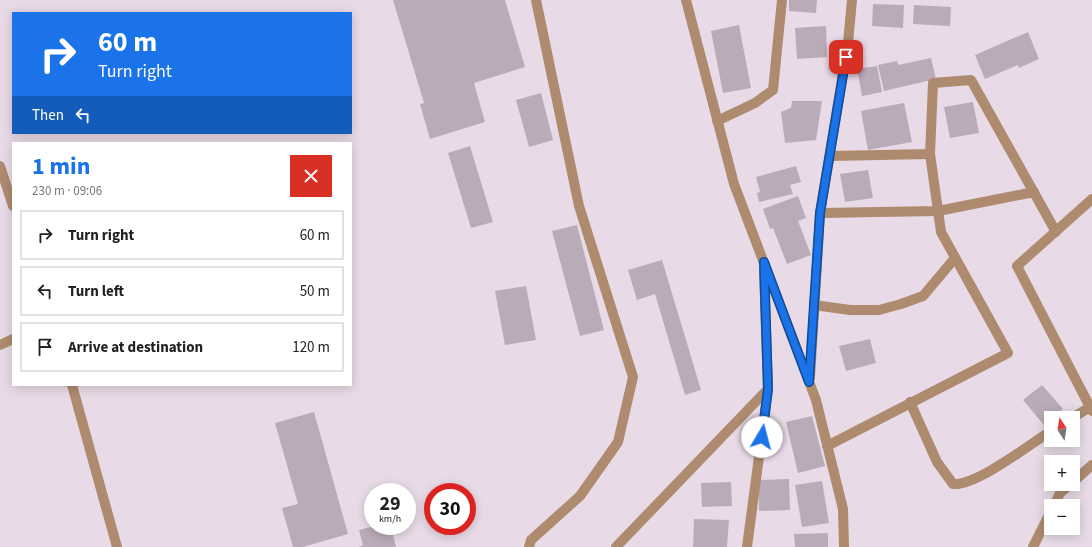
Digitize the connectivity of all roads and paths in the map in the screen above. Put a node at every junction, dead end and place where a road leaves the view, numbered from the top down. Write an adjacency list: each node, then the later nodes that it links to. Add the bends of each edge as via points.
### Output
1 (536, 0): 32 (street, via 579,206 633,377 618,442 580,496 531,540)
2 (686, 0): 5 (street)
3 (782, 0): 5 (street, via 773,90 755,103)
4 (852, 0): 7 (street, via 848,43)
5 (717, 121): 16 (street, via 734,184)
6 (930, 154): 7 (street); 9 (street, via 933,82 971,80); 12 (street)
7 (830, 156): 13 (street)
8 (0, 166): 11 (street)
9 (1034, 192): 12 (street); 14 (street)
10 (1092, 200): 14 (street)
11 (12, 203)
12 (938, 211): 13 (street); 15 (street, via 941,232)
13 (820, 213): 17 (street)
14 (1056, 232): 24 (street, via 1017,266)
15 (956, 258): 17 (street, via 923,296 901,304 879,310); 23 (street, via 1008,353)
16 (764, 262): 20 (street); 22 (street)
17 (814, 306): 20 (street)
18 (12, 339): 19 (street)
19 (0, 345)
20 (809, 382): 27 (street)
21 (72, 386): 31 (street)
22 (768, 389): 33 (street); 34 (street)
23 (910, 402): 26 (street, via 937,462 953,484 961,484 985,473); 27 (street)
24 (1091, 409): 25 (street)
25 (1080, 414)
26 (1044, 435)
27 (827, 446): 35 (street, via 843,509)
28 (1092, 465): 29 (street)
29 (1080, 476)
30 (1044, 526): 36 (street)
31 (118, 547)
32 (529, 547)
33 (616, 547)
34 (746, 547)
35 (844, 547)
36 (1033, 547)

